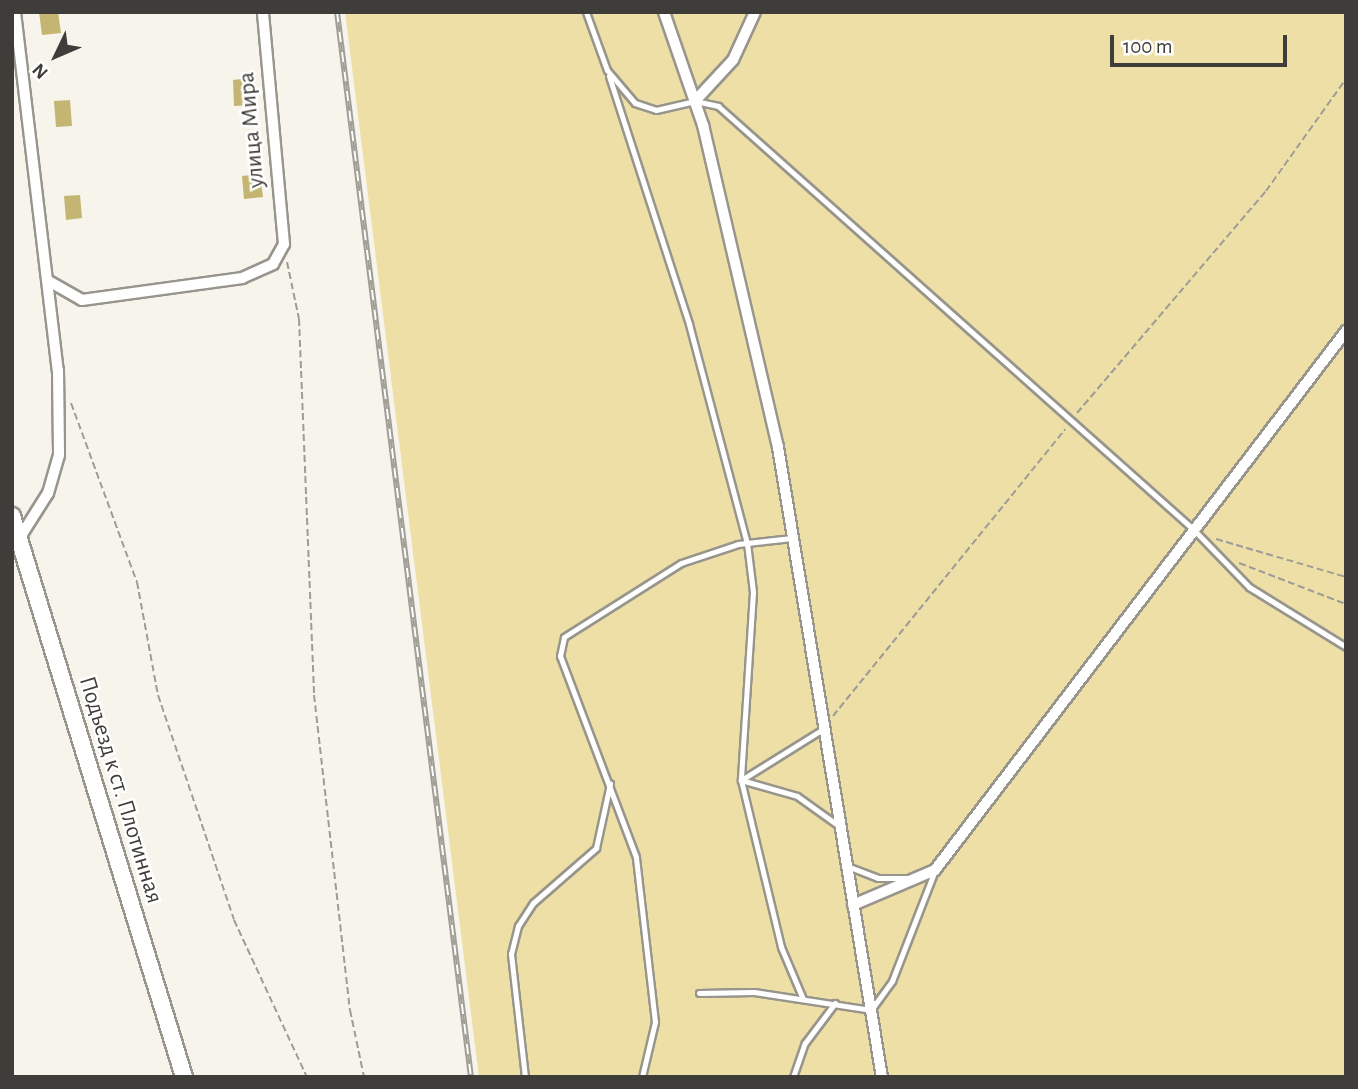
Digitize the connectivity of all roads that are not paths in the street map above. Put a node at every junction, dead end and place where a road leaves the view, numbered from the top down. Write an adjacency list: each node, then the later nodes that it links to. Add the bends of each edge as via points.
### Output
1 (15, 12): 8 (street)
2 (263, 12): 8 (street, улица Мира, via 284,244 273,264 242,278 159,293 82,300)
3 (586, 12): 6 (lane)
4 (664, 12): 7 (street)
5 (755, 12): 7 (street, via 733,60)
6 (607, 70): 7 (lane, via 635,103 656,110); 14 (lane, via 689,324)
7 (695, 101): 11 (lane, via 718,106); 12 (street, via 775,434)
8 (47, 280): 13 (street, via 58,370 58,455 48,493)
9 (1346, 331): 11 (street)
10 (12, 516): 13 (street, Подъезд к ст. Плотинная)
11 (1194, 530): 15 (lane, via 1250,587); 21 (street)
12 (792, 538): 14 (lane); 16 (street)
13 (19, 539): 28 (street, Подъезд к ст. Плотинная)
14 (747, 542): 17 (lane, via 753,592); 18 (lane, via 681,563 564,637 560,656)
15 (1346, 647)
16 (823, 729): 17 (lane); 19 (street)
17 (741, 780): 19 (lane, via 797,796); 25 (lane, via 781,947)
18 (610, 784): 29 (lane, via 596,848 533,904 518,926 511,954); 30 (lane, via 636,857 644,912 655,1022)
19 (839, 826): 20 (street)
20 (846, 865): 22 (lane, via 878,878); 23 (street)
21 (935, 870): 22 (street); 27 (lane, via 892,981)
22 (915, 878): 23 (street)
23 (853, 905): 27 (street)
24 (699, 993): 25 (lane)
25 (803, 999): 26 (lane)
26 (835, 1003): 27 (lane); 31 (lane, via 805,1043)
27 (871, 1010): 32 (street)
28 (184, 1077)
29 (525, 1077)
30 (642, 1077)
31 (793, 1077)
32 (881, 1077)

